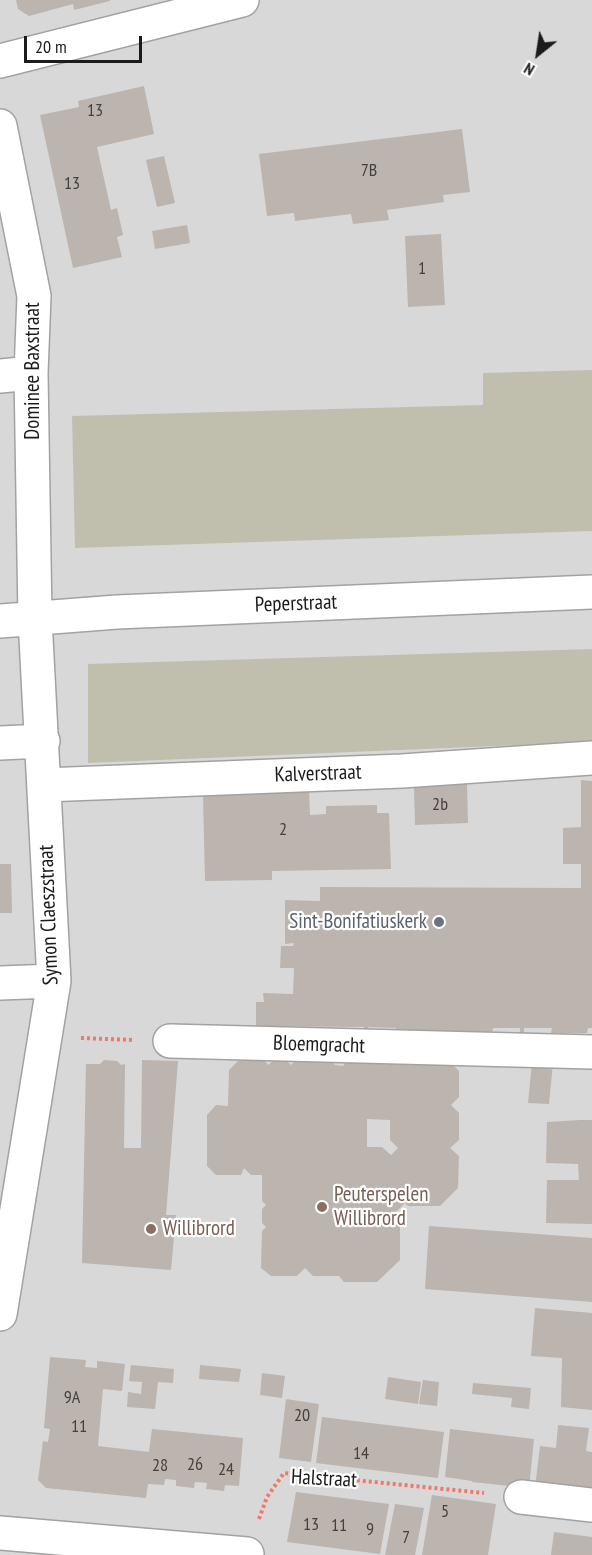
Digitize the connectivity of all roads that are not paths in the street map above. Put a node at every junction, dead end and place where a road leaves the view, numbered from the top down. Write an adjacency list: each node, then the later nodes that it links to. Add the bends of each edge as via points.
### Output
1 (242, 0): 2 (street)
2 (0, 61)
3 (0, 126): 4 (street, Dominee Baxstraat, via 34,296)
4 (15, 375): 6 (street, Dominee Baxstraat)
5 (592, 592): 6 (street, Peperstraat, via 117,612)
6 (35, 619): 7 (street, Peperstraat); 8 (street, Symon Claeszstraat)
7 (0, 621)
8 (43, 741): 9 (street); 11 (street, Symon Claeszstraat)
9 (0, 743)
10 (592, 758): 11 (street, Kalverstraat, via 402,771)
11 (45, 785): 12 (street, Symon Claeszstraat)
12 (54, 981): 13 (street); 16 (street, Symon Claeszstraat)
13 (0, 982)
14 (170, 1041): 15 (street, Bloemgracht)
15 (592, 1052)
16 (0, 1314)
17 (521, 1497): 18 (street)
18 (592, 1505)
19 (0, 1533): 20 (street)
20 (248, 1554)

